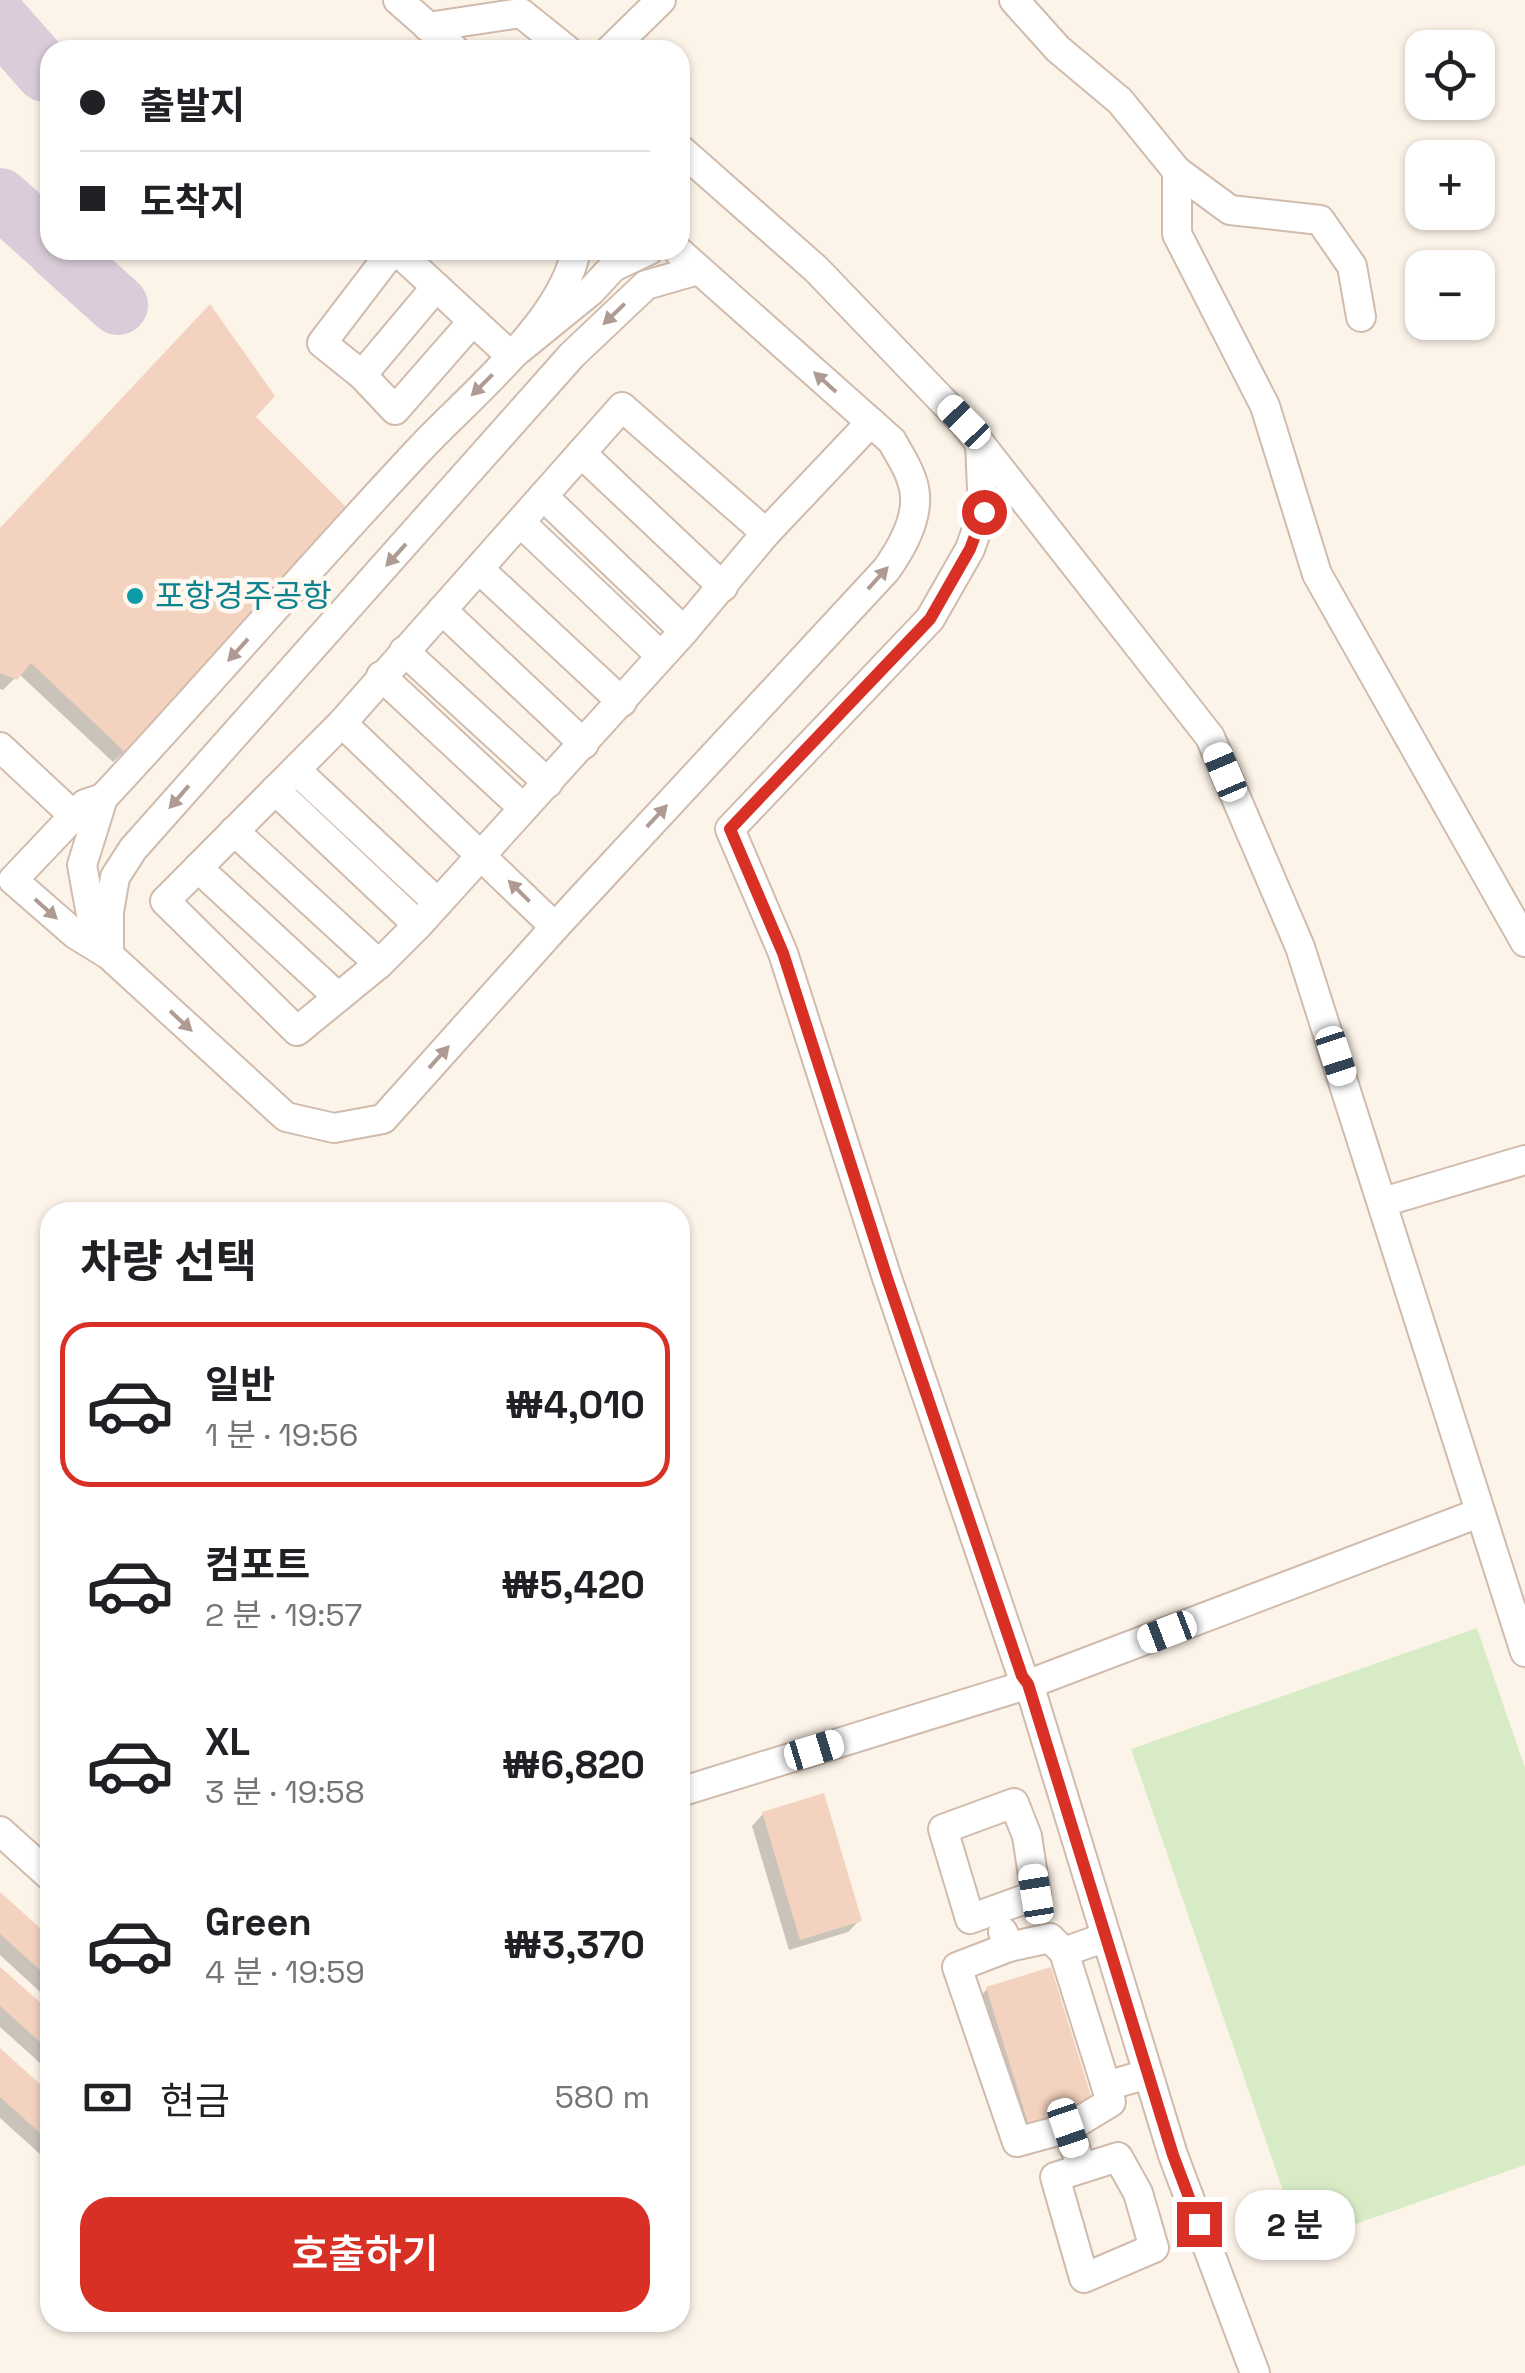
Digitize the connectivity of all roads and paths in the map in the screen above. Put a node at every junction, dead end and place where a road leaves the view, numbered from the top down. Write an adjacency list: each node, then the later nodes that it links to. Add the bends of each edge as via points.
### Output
1 (398, 0): 4 (street)
2 (661, 0): 7 (street)
3 (1014, 0): 9 (street, via 1058,49 1120,101)
4 (428, 27): 5 (street); 6 (street, via 520,14)
5 (443, 40)
6 (555, 40)
7 (620, 40)
8 (690, 158): 22 (street, via 816,268)
9 (1177, 171): 17 (street, via 1230,210 1320,220 1352,266); 51 (street, via 1177,234 1265,406 1317,574)
10 (386, 260): 20 (street, via 322,342)
11 (405, 260): 16 (street)
12 (572, 260): 19 (street, via 556,302)
13 (628, 260): 19 (street)
14 (687, 260): 15 (street)
15 (698, 270): 21 (street, one-way to 15); 52 (street, one-way to 52, via 646,285 572,356 133,849 115,878)
16 (436, 287): 18 (street); 20 (street)
17 (1361, 318)
18 (472, 322): 19 (street); 20 (street, via 395,410)
19 (511, 356): 41 (street, one-way to 41)
20 (362, 375)
21 (871, 422): 26 (street); 50 (street, one-way to 21, via 902,548 914,514 913,481 892,441)
22 (980, 442): 56 (street, via 1210,737 1300,947); 59 (street, via 984,512 930,619 730,829 783,953)
23 (582, 453): 24 (street); 26 (street, via 622,407); 28 (street)
24 (543, 496): 25 (street); 30 (street)
25 (521, 523): 27 (street); 32 (street)
26 (766, 533): 28 (street)
27 (479, 569): 29 (street); 34 (street)
28 (723, 587): 30 (street)
29 (442, 610): 31 (street); 36 (street)
30 (684, 631): 32 (street)
31 (404, 651): 33 (street); 39 (street)
32 (660, 656): 34 (street)
33 (380, 676): 35 (street); 42 (street)
34 (622, 702): 36 (street)
35 (342, 722): 38 (street); 45 (street)
36 (584, 744): 39 (street)
37 (0, 747): 43 (street)
38 (296, 770): 40 (street); 48 (street)
39 (548, 783): 42 (street)
40 (276, 790): 44 (street); 49 (street)
41 (103, 798): 43 (street); 52 (street, via 82,865 94,932)
42 (523, 808): 45 (street)
43 (73, 815): 47 (street)
44 (234, 831): 46 (street); 53 (street)
45 (482, 855): 48 (street); 50 (street, one-way to 45)
46 (198, 868): 54 (street); 54 (street, via 165,901 297,1030)
47 (6, 874): 52 (street, one-way to 52, via 74,934)
48 (438, 903): 49 (street)
49 (418, 925): 53 (street)
50 (555, 926): 52 (street, one-way to 50, via 286,1118 334,1128 383,1119)
51 (1525, 942)
52 (110, 954)
53 (379, 964): 54 (street)
54 (338, 998)
55 (1525, 1160): 56 (street)
56 (1383, 1202): 57 (street)
57 (1479, 1514): 58 (street); 59 (street)
58 (1525, 1652)
59 (1028, 1684): 60 (street); 61 (street)
60 (690, 1789)
61 (1072, 1824): 63 (street); 66 (street)
62 (0, 1830): 64 (street)
63 (1028, 1836): 65 (street, via 1036,1894); 65 (street, via 1014,1803 943,1829 970,1919)
64 (40, 1867)
65 (993, 1910): 67 (street)
66 (1106, 1936): 68 (street); 69 (street)
67 (1010, 1948): 68 (street, via 1050,1938); 73 (street, via 957,1967 1017,2142)
68 (1064, 1952): 70 (street)
69 (1126, 2003): 70 (street); 71 (street)
70 (1083, 2013): 72 (street)
71 (1148, 2074): 72 (street); 75 (street)
72 (1106, 2086): 73 (street, via 1111,2102)
73 (1068, 2128): 74 (street)
74 (1082, 2168): 76 (street, via 1118,2157); 76 (street, via 1055,2177 1084,2278 1154,2248)
75 (1185, 2186): 76 (street); 77 (street)
76 (1138, 2192)
77 (1255, 2373)

